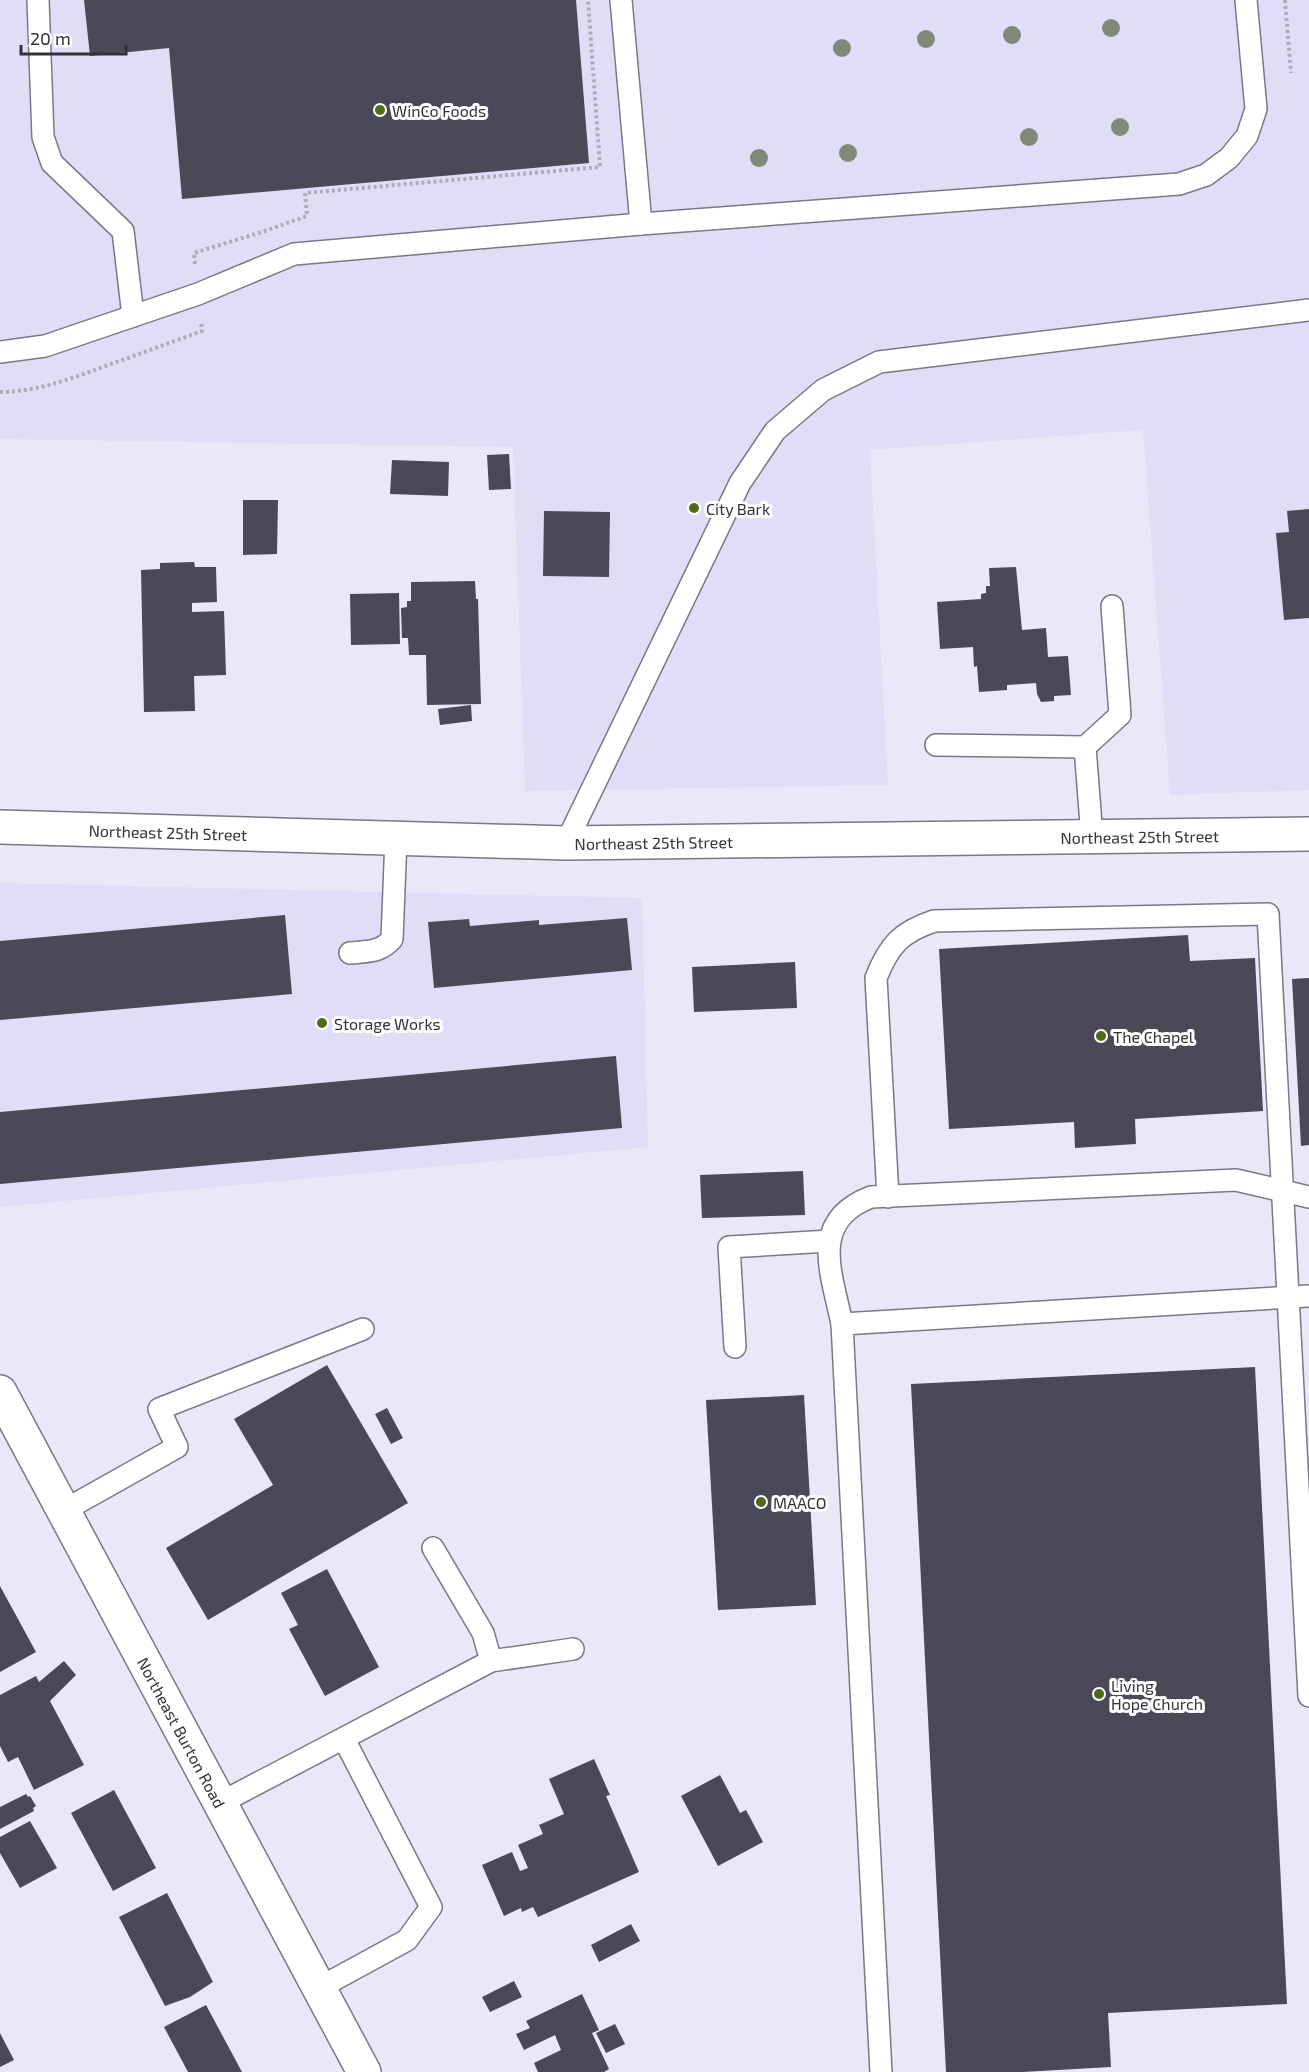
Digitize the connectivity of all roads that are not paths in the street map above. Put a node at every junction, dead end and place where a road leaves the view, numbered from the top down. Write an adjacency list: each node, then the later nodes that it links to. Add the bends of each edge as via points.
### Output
1 (38, 0): 6 (lane, via 43,137 52,163 123,231)
2 (621, 0): 4 (lane)
3 (1246, 0): 4 (lane, via 1256,109 1247,136 1229,158 1206,175 1179,184)
4 (641, 224): 6 (lane, via 294,254)
5 (1309, 310): 15 (lane, via 879,362 822,390 775,431 740,483)
6 (133, 316): 7 (lane, via 45,346)
7 (0, 352)
8 (1112, 606): 10 (lane, via 1120,715)
9 (936, 745): 10 (lane)
10 (1085, 747): 13 (lane)
11 (0, 827): 14 (main road, Northeast 25th Street)
12 (1309, 834): 13 (main road, Northeast 25th Street)
13 (1092, 837): 15 (main road, Northeast 25th Street)
14 (396, 838): 15 (main road, Northeast 25th Street); 16 (lane, via 392,939 385,947)
15 (566, 843)
16 (350, 953)
17 (1282, 1191): 18 (lane, via 1236,1180); 18 (lane, via 1268,914 1256,914 934,921 897,940 884,957 876,978); 19 (lane); 22 (lane)
18 (888, 1197): 20 (lane, via 871,1197 856,1203 843,1213)
19 (1309, 1197)
20 (829, 1241): 23 (lane, via 828,1257); 25 (lane, via 729,1247)
21 (1309, 1296): 22 (lane)
22 (1287, 1298): 23 (lane); 31 (lane)
23 (843, 1324): 36 (lane)
24 (363, 1329): 27 (lane, via 159,1409 177,1447)
25 (735, 1347)
26 (0, 1392): 27 (main road, Northeast Burton Road)
27 (63, 1511): 33 (main road, Northeast Burton Road)
28 (433, 1548): 30 (lane, via 483,1633)
29 (573, 1649): 30 (lane)
30 (491, 1661): 32 (lane)
31 (1309, 1683)
32 (344, 1739): 33 (lane); 34 (lane, via 431,1907 407,1940)
33 (220, 1803): 34 (main road, Northeast Burton Road)
34 (320, 1988): 35 (main road, Northeast Burton Road)
35 (364, 2072)
36 (881, 2072)

